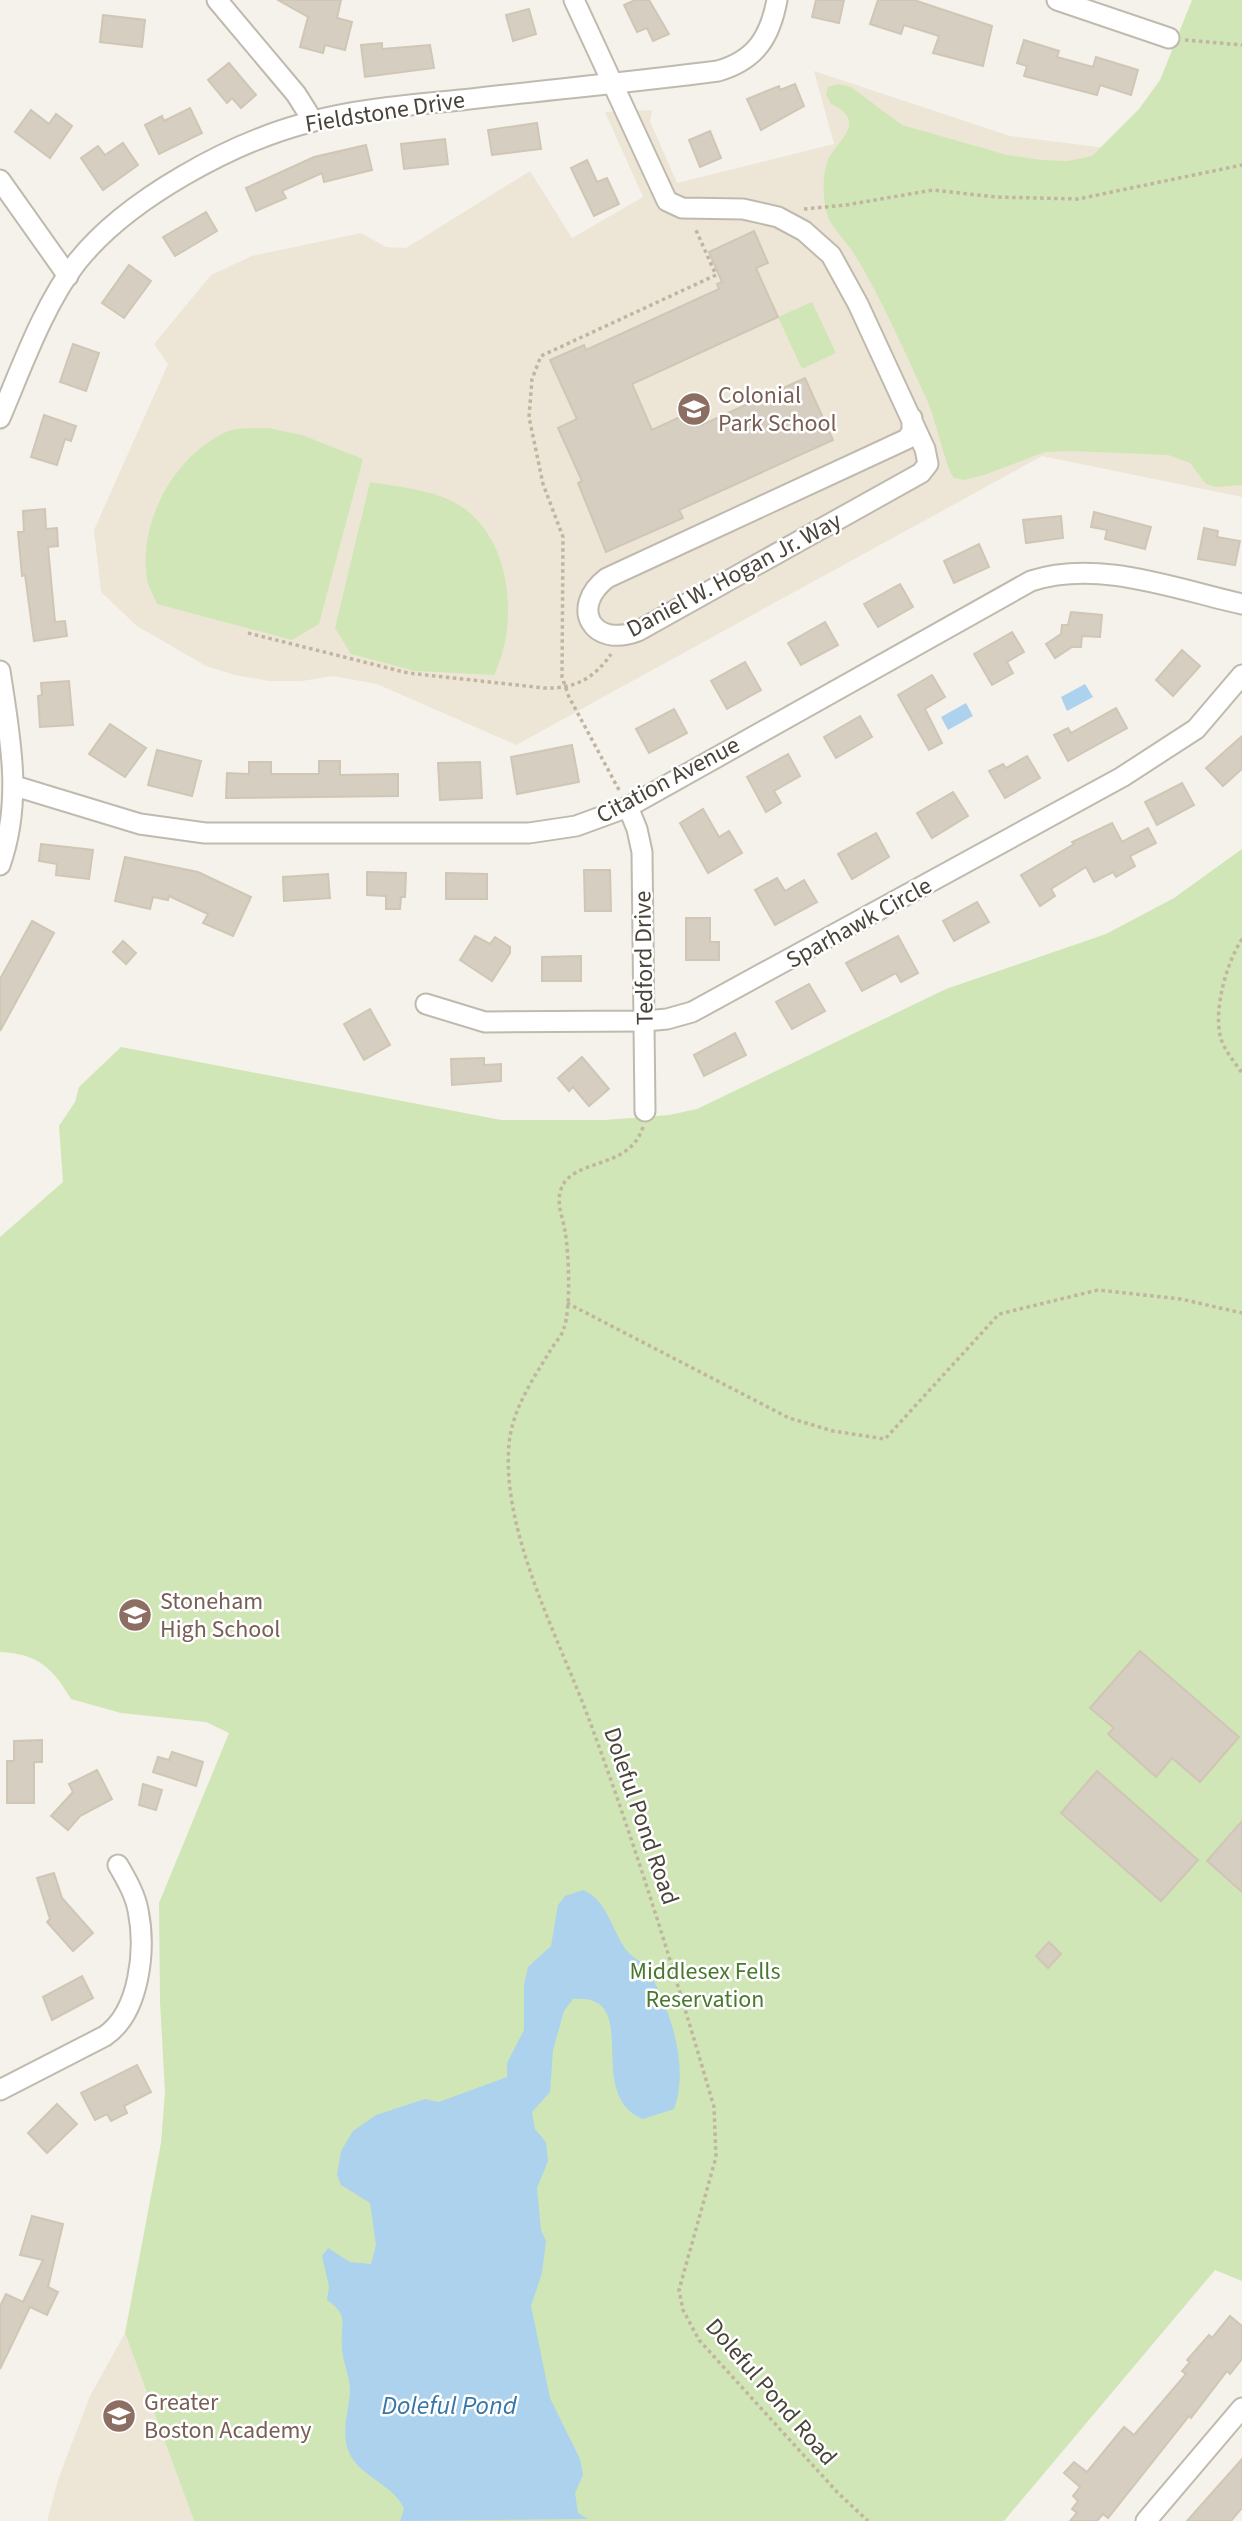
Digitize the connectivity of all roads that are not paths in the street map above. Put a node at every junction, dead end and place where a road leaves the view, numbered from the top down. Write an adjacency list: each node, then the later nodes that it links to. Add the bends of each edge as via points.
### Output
1 (217, 0): 7 (street)
2 (573, 0): 6 (street)
3 (777, 0): 6 (street, Fieldstone Drive, via 765,40 741,62 718,71)
4 (1057, 0): 5 (street)
5 (1169, 38)
6 (614, 85): 7 (street, Fieldstone Drive); 11 (street, Daniel W. Hogan Jr. Way, via 671,204 768,214 804,231 837,264)
7 (313, 121): 9 (street, Fieldstone Drive, via 238,149 150,198 94,244)
8 (0, 180): 9 (street)
9 (68, 276): 10 (street, Fieldstone Drive)
10 (0, 418)
11 (912, 418): 11 (street, Daniel W. Hogan Jr. Way, via 907,439 607,578 595,590 588,613 593,625 601,634 619,637 683,607 924,471 929,458)
12 (1242, 604): 16 (street, Citation Avenue, via 1097,573 1040,579)
13 (0, 671): 15 (street)
14 (1242, 675): 19 (street, Sparhawk Circle, via 1196,729 1122,777 724,996 681,1016)
15 (15, 786): 16 (street, Citation Avenue, via 140,824 205,833 529,833 576,826); 17 (street, via 12,823)
16 (628, 807): 19 (street, Tedford Drive, via 642,852)
17 (0, 865)
18 (426, 1004): 19 (street, Sparhawk Circle, via 485,1022)
19 (645, 1021): 20 (street, Tedford Drive)
20 (645, 1111)
21 (118, 1865): 22 (street, via 139,1917 138,1970 129,2009 106,2036)
22 (0, 2091)
23 (1242, 2408): 24 (street)
24 (1146, 2521)

